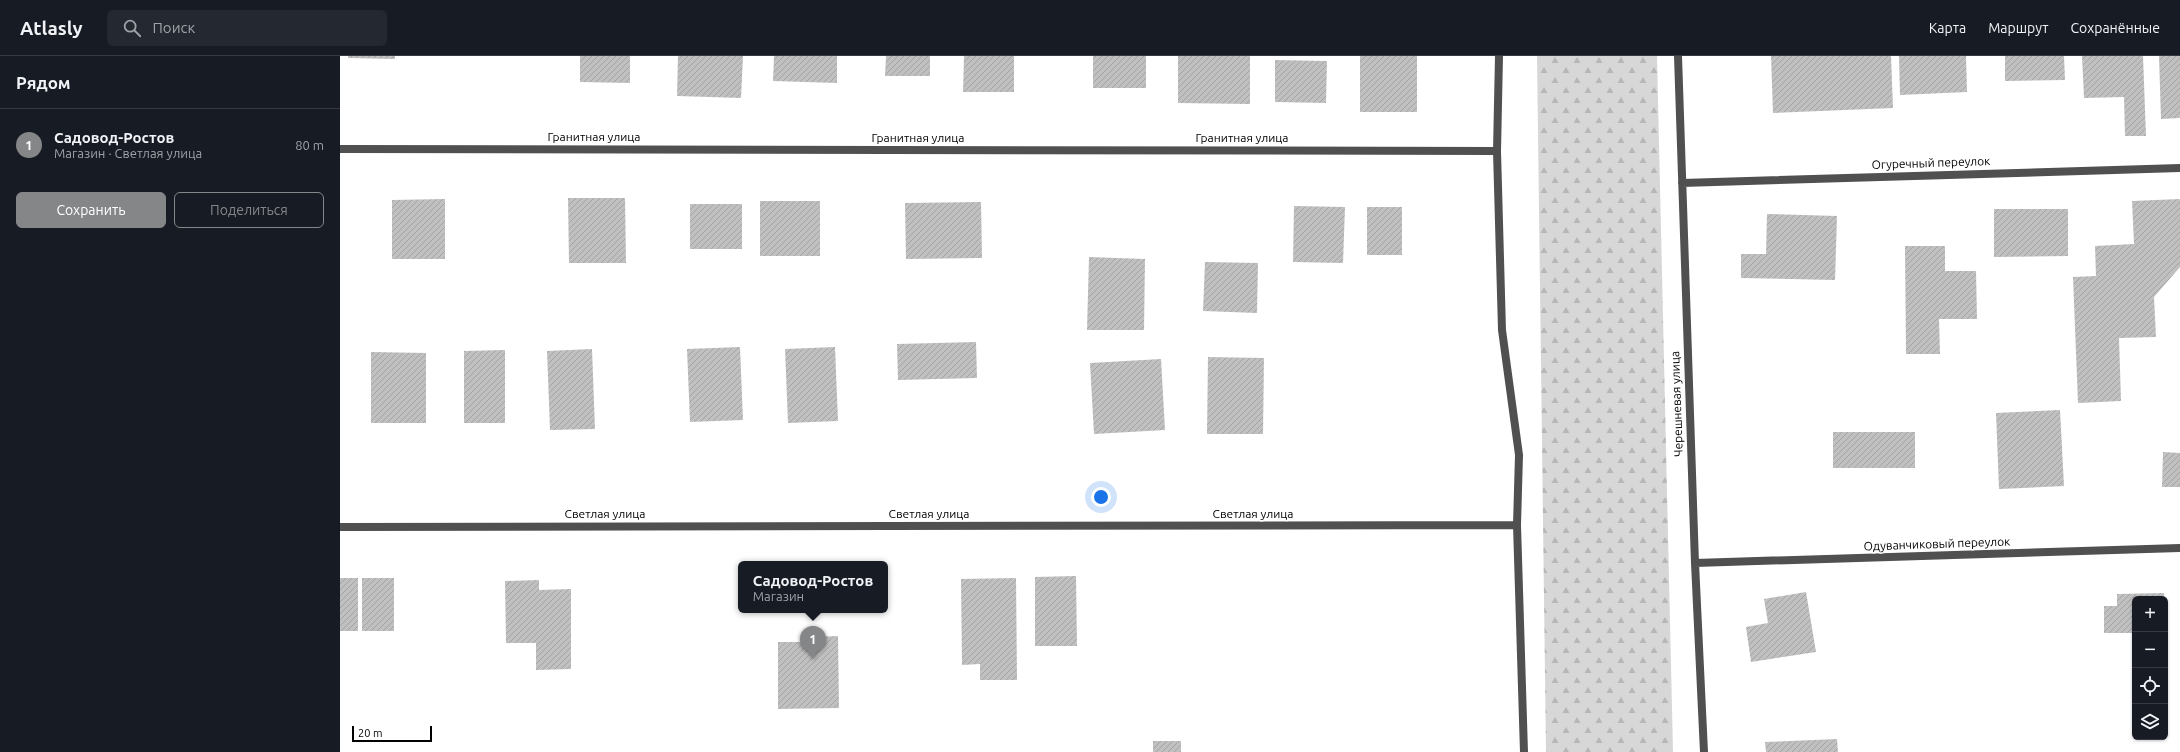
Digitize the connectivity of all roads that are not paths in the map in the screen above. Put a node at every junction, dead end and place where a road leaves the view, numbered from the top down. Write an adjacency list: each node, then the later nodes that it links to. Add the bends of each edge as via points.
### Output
1 (1499, 56): 4 (street)
2 (1678, 56): 6 (street, Черешневая улица)
3 (340, 149): 4 (street, Гранитная улица)
4 (1497, 150): 8 (street, via 1502,330 1519,454)
5 (2180, 168): 6 (street, Огуречный переулок)
6 (1682, 183): 10 (street, Черешневая улица)
7 (340, 526): 8 (street, Светлая улица)
8 (1517, 526): 11 (street)
9 (2180, 548): 10 (street, Одуванчиковый переулок)
10 (1695, 563): 12 (street, Черешневая улица)
11 (1524, 752)
12 (1704, 752)

